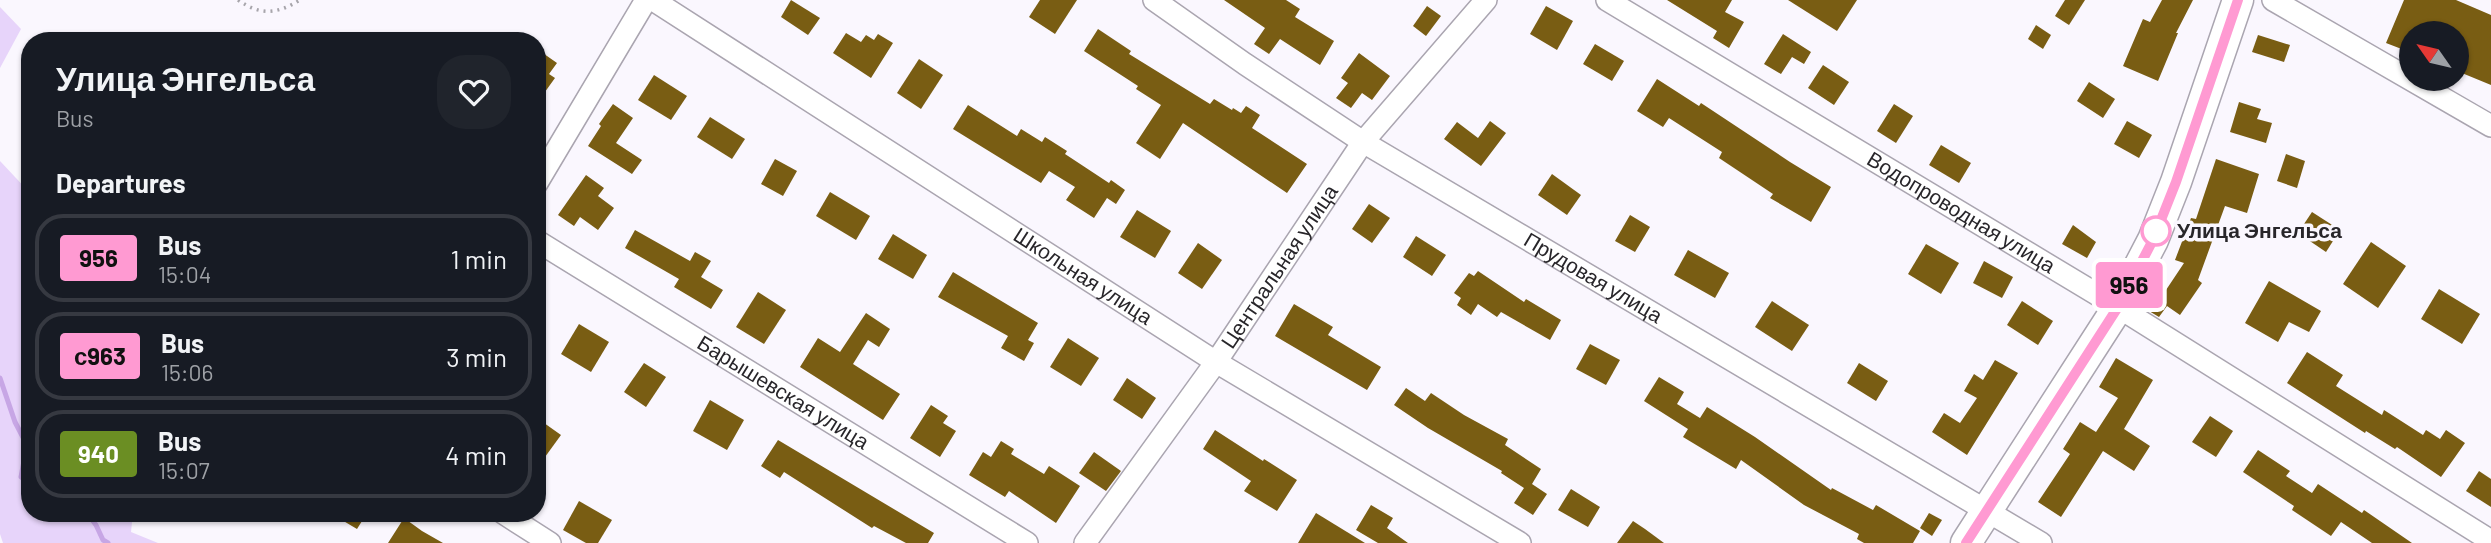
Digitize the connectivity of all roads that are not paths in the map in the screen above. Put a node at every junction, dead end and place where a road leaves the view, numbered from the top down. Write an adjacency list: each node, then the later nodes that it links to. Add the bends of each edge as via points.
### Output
1 (646, 0): 10 (street)
2 (653, 0): 13 (street, Школьная улица)
3 (1154, 0): 9 (street, Прудовая улица)
4 (1486, 0): 9 (street, Центральная улица)
5 (1607, 0): 12 (street, Водопроводная улица)
6 (2238, 0): 12 (street, via 2176,182 2153,240)
7 (2273, 0): 8 (street)
8 (2491, 126)
9 (1363, 142): 13 (street, Центральная улица); 14 (street, Прудовая улица)
10 (546, 168)
11 (546, 247): 18 (street, Барышевская улица)
12 (2118, 307): 14 (street); 16 (street, Водопроводная улица)
13 (1216, 362): 19 (street, Центральная улица); 20 (street, Школьная улица)
14 (1986, 510): 21 (street); 22 (street, Прудовая улица)
15 (517, 522): 17 (street)
16 (2491, 541)
17 (550, 543)
18 (1027, 543)
19 (1085, 543)
20 (1520, 543)
21 (1966, 543)
22 (2041, 543)

